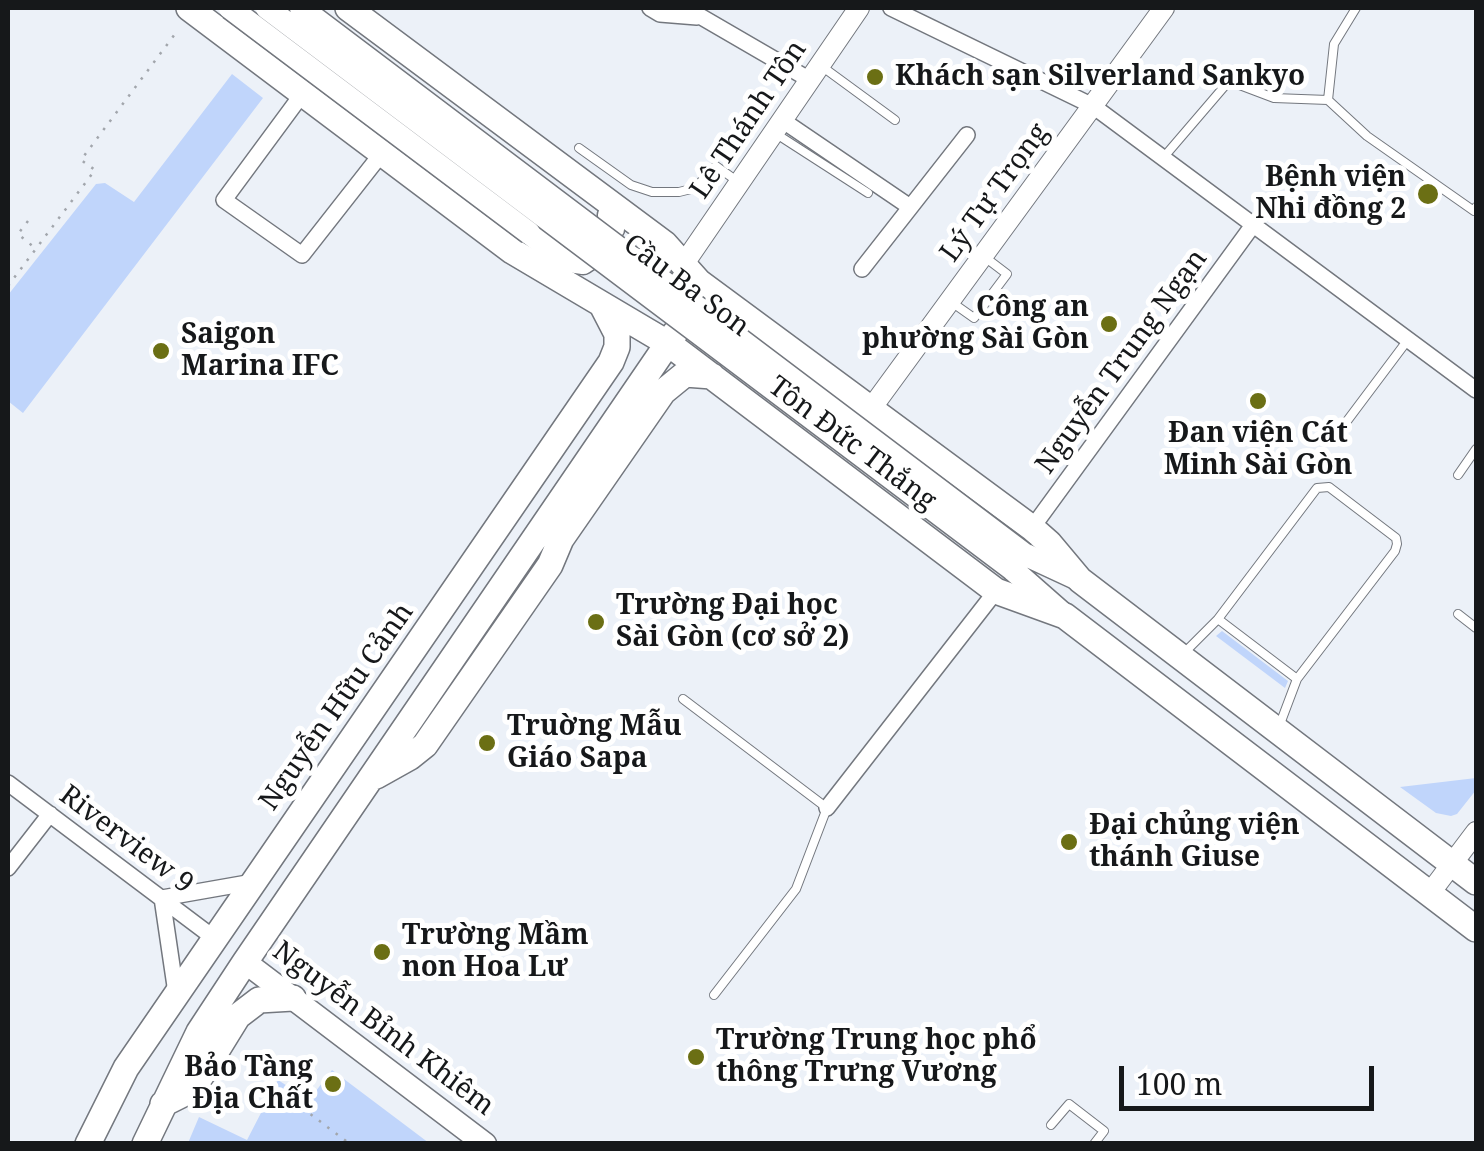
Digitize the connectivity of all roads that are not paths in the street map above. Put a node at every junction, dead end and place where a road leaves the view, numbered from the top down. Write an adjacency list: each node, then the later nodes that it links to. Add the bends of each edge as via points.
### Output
1 (230, 8): 29 (main road, bridge, via 563,260 578,264 592,258 614,224)
2 (267, 8): 46 (main road, Cầu Ba Son, bridge)
3 (301, 8): 46 (main road, Cầu Ba Son, bridge)
4 (348, 8): 23 (main road, Tôn Đức Thắng)
5 (650, 8): 12 (street)
6 (686, 8): 12 (street)
7 (859, 8): 13 (street, Lê Thánh Tôn)
8 (890, 8): 16 (street)
9 (1164, 8): 16 (street, Lý Tự Trọng)
10 (1356, 8): 15 (lane, via 1334,44)
11 (192, 16): 14 (main road, Tôn Đức Thắng)
12 (701, 17): 13 (street)
13 (815, 72): 17 (lane); 18 (street, Lê Thánh Tôn)
14 (302, 93): 21 (main road, Tôn Đức Thắng); 21 (street, via 224,200 302,255)
15 (1328, 100): 22 (lane, via 1274,98 1229,81); 28 (lane, via 1367,136)
16 (1093, 106): 22 (street); 31 (street, Lý Tự Trọng)
17 (895, 120)
18 (778, 126): 25 (street, Lê Thánh Tôn); 26 (lane); 27 (street)
19 (967, 136): 27 (street)
20 (579, 148): 24 (lane)
21 (382, 153): 35 (main road, Tôn Đức Thắng, via 512,251)
22 (1163, 158): 30 (street)
23 (548, 159): 24 (main road, Tôn Đức Thắng); 29 (main road)
24 (598, 178): 25 (lane, via 679,192 695,188 716,166); 32 (main road, Tôn Đức Thắng)
25 (740, 182): 32 (street, Lê Thánh Tôn)
26 (868, 193)
27 (910, 207): 33 (street)
28 (1476, 210)
29 (609, 215): 37 (main road, via 653,250 673,276 681,303)
30 (1253, 225): 36 (street); 44 (street, Nguyễn Trung Ngạn)
31 (983, 256): 34 (street, Lý Tự Trọng); 34 (lane, via 1007,274 974,318)
32 (684, 264): 40 (main road, Tôn Đức Thắng)
33 (862, 269)
34 (950, 301): 40 (street, Lý Tự Trọng)
35 (602, 305): 37 (main road, Tôn Đức Thắng); 67 (main road, Nguyễn Hữu Cảnh, via 617,334 611,362)
36 (1408, 340): 39 (street); 41 (lane)
37 (669, 344): 38 (main road, Tôn Đức Thắng); 47 (main road)
38 (712, 376): 45 (main road, via 686,374 663,392); 49 (main road, Tôn Đức Thắng)
39 (1476, 390)
40 (870, 410): 44 (main road, Tôn Đức Thắng)
41 (1344, 425)
42 (1476, 449): 43 (lane)
43 (1458, 475)
44 (1032, 528): 48 (main road, Tôn Đức Thắng)
45 (561, 539): 47 (main road); 58 (main road, via 425,745)
46 (1018, 562): 48 (main road, Cầu Ba Son); 51 (main road, Cầu Ba Son)
47 (511, 575): 58 (main road)
48 (1080, 580): 54 (main road, Tôn Đức Thắng)
49 (996, 590): 51 (main road, Tôn Đức Thắng); 60 (street)
50 (1458, 614): 53 (lane)
51 (1065, 616): 64 (main road, Tôn Đức Thắng)
52 (1218, 618): 54 (lane); 55 (lane); 55 (lane, via 1317,488 1329,487 1397,544)
53 (1476, 628)
54 (1179, 658): 57 (main road, Tôn Đức Thắng)
55 (1297, 678): 57 (lane)
56 (683, 700): 60 (lane)
57 (1277, 733): 61 (main road, Tôn Đức Thắng)
58 (372, 778): 73 (main road)
59 (8, 782): 62 (street, Riverview 9)
60 (828, 808): 75 (lane, via 796,889)
61 (1376, 808): 64 (main road); 65 (main road, Tôn Đức Thắng)
62 (50, 814): 66 (street); 70 (street, Riverview 9)
63 (1476, 832): 65 (street)
64 (1356, 836): 69 (main road, Tôn Đức Thắng)
65 (1452, 864): 68 (main road, Tôn Đức Thắng); 69 (street)
66 (8, 868)
67 (252, 882): 70 (street); 72 (main road, Nguyễn Hữu Cảnh)
68 (1476, 882)
69 (1430, 893): 71 (main road, Tôn Đức Thắng)
70 (162, 898): 72 (street, Riverview 9); 74 (street)
71 (1476, 929)
72 (214, 938): 73 (main road); 74 (main road, Nguyễn Hữu Cảnh)
73 (245, 962): 76 (main road, Nguyễn Bỉnh Khiêm); 77 (main road)
74 (176, 992): 79 (main road, Nguyễn Hữu Cảnh, via 126,1068)
75 (714, 995)
76 (293, 998): 77 (main road, via 259,1000); 81 (main road, Nguyễn Bỉnh Khiêm)
77 (209, 1038): 80 (main road, via 202,1076 164,1104)
78 (1050, 1125): 82 (lane, via 1070,1104 1104,1131)
79 (88, 1144)
80 (145, 1144)
81 (485, 1144)
82 (1094, 1144)

